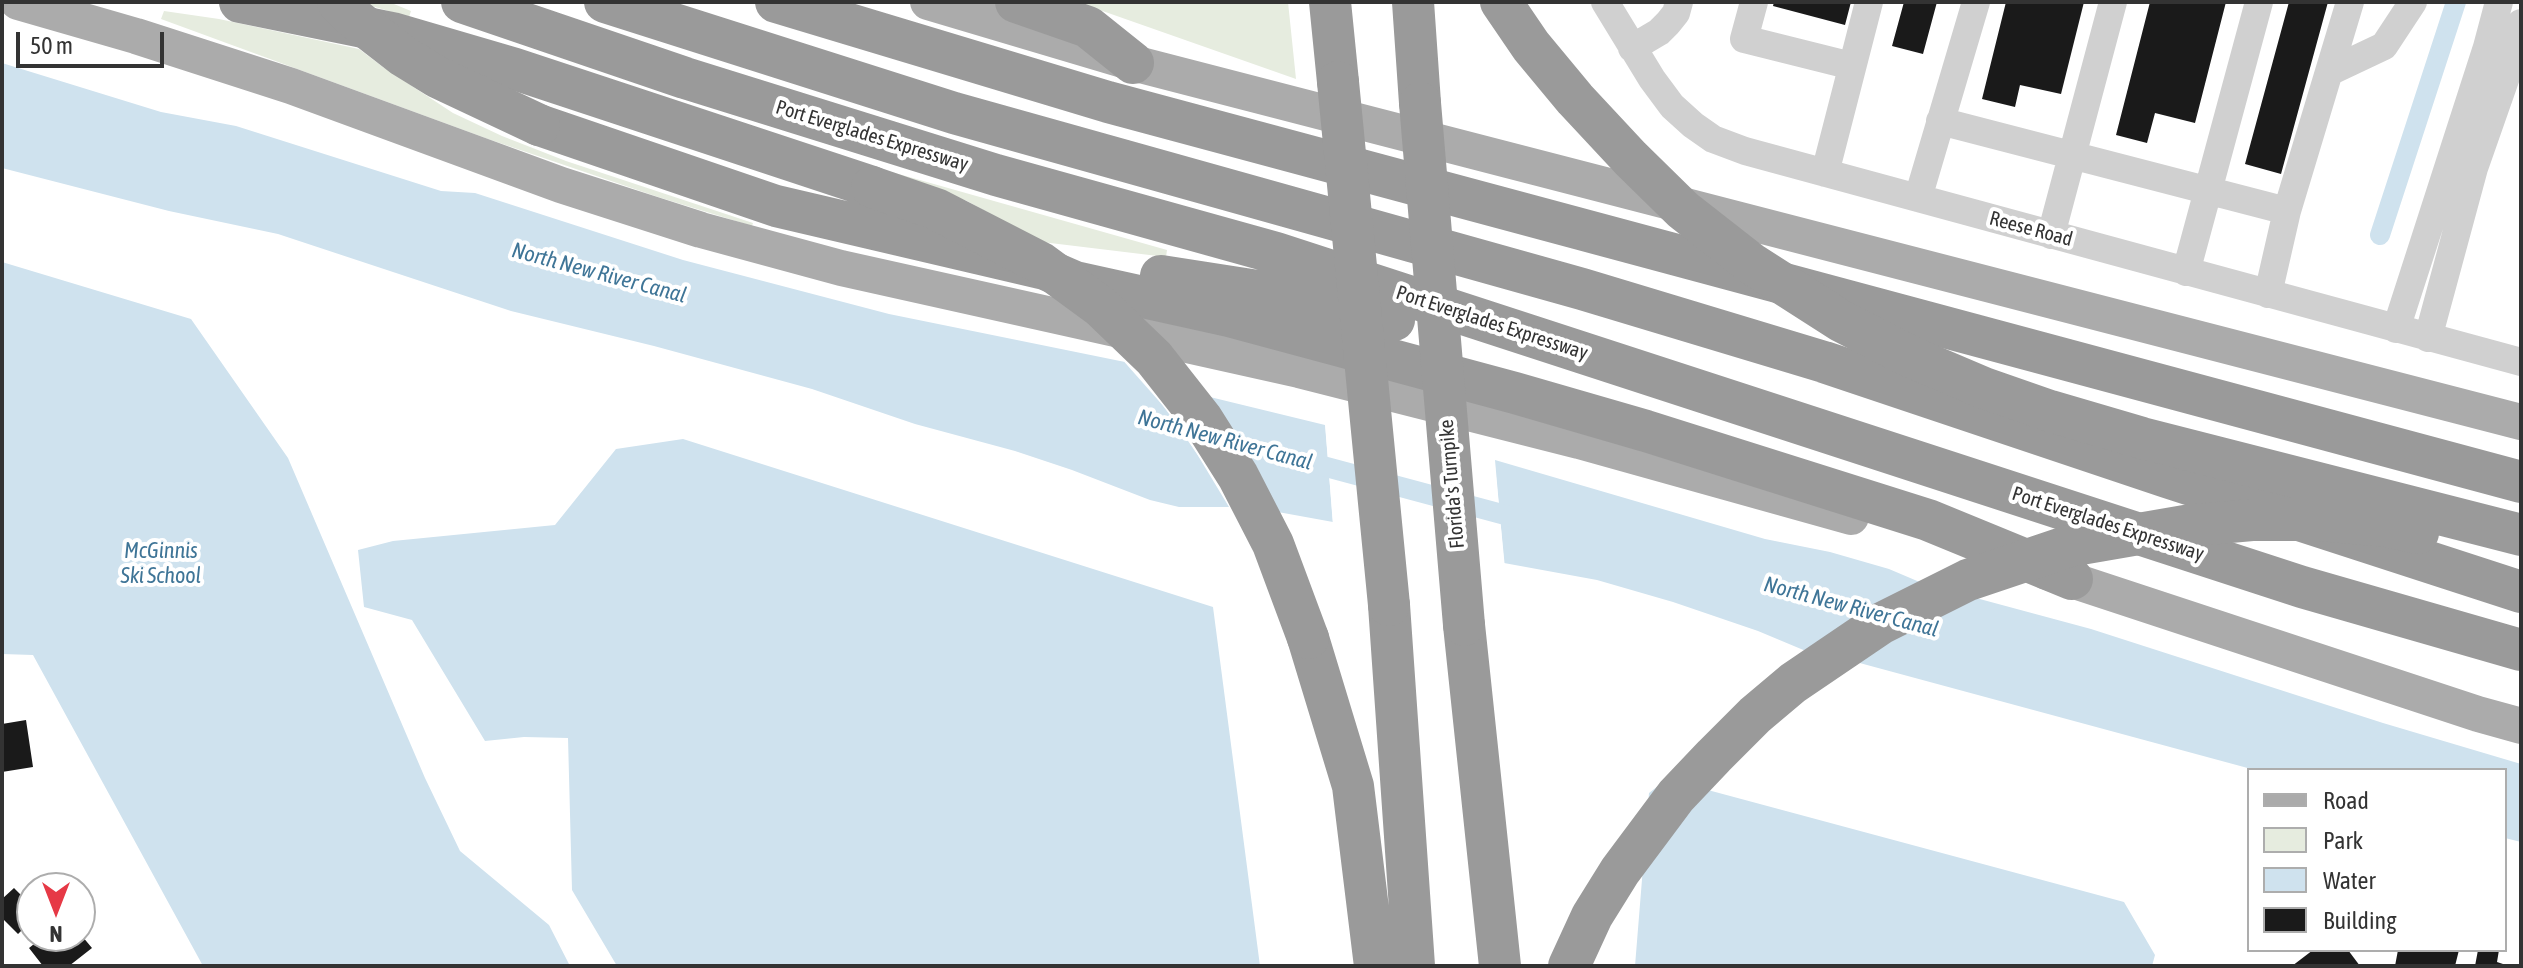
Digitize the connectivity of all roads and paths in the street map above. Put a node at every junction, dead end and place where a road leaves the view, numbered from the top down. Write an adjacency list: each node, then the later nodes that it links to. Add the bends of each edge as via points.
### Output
1 (18, 2): 45 (main road, via 263,76 575,189 729,238 1579,441)
2 (240, 2): 49 (highway, bridge, via 392,33 515,69 936,209 1041,263 1101,307 1154,358 1202,419 1273,544 1353,786)
3 (338, 2): 34 (highway, bridge, via 437,77 539,125 776,206)
4 (462, 2): 40 (highway, Port Everglades Expressway, via 685,78 996,175 1276,253)
5 (605, 2): 46 (highway, via 954,113 1824,362)
6 (776, 2): 42 (highway, via 1138,111)
7 (928, 2): 24 (main road)
8 (1016, 2): 24 (highway, via 1088,27)
9 (1330, 2): 50 (highway, bridge, via 1389,605)
10 (1413, 2): 51 (highway, Florida's Turnpike, bridge, via 1464,625)
11 (1501, 2): 43 (highway, bridge, via 1575,99 1683,210 1841,321 1984,388 2127,434)
12 (1605, 2): 23 (street, Reese Road)
13 (1679, 2): 23 (street, via 1659,32)
14 (1754, 2): 25 (street, via 1744,39)
15 (1869, 2): 25 (street)
16 (1976, 2): 27 (street)
17 (2113, 2): 28 (street)
18 (2259, 2): 30 (street)
19 (2350, 2): 26 (street)
20 (2413, 2): 26 (street, via 2384,46)
21 (2499, 2): 37 (street)
22 (2521, 23): 38 (street, via 2474,168)
23 (1632, 48): 29 (street, Reese Road, via 1672,106 1713,139)
24 (1133, 63): 41 (main road)
25 (1852, 66): 29 (street)
26 (2329, 72): 32 (street)
27 (1940, 121): 28 (street); 31 (street)
28 (2072, 155): 30 (street); 33 (street)
29 (1825, 173): 31 (street, Reese Road)
30 (2207, 192): 32 (street); 35 (street)
31 (1918, 198): 33 (street, Reese Road)
32 (2287, 211): 36 (street)
33 (2051, 235): 35 (street, Reese Road)
34 (1045, 269): 40 (highway, via 1077,265 1281,294); 45 (highway, via 1075,282 1229,316 1646,431 1928,520)
35 (2186, 272): 36 (street, Reese Road)
36 (2268, 294): 37 (street, Reese Road)
37 (2396, 329): 38 (street, Reese Road)
38 (2428, 338): 39 (street, Reese Road)
39 (2521, 362)
40 (1691, 387): 47 (highway, Port Everglades Expressway, via 2302,587)
41 (2521, 422)
42 (2521, 482)
43 (2521, 535)
44 (2521, 556): 52 (highway, bridge, via 2386,526 2252,520 2083,543 1968,580 1880,624 1755,715 1676,796 1620,871)
45 (2072, 579): 48 (main road)
46 (2521, 592)
47 (2521, 650)
48 (2521, 726)
49 (1375, 966)
50 (1414, 966)
51 (1500, 966)
52 (1569, 966)

